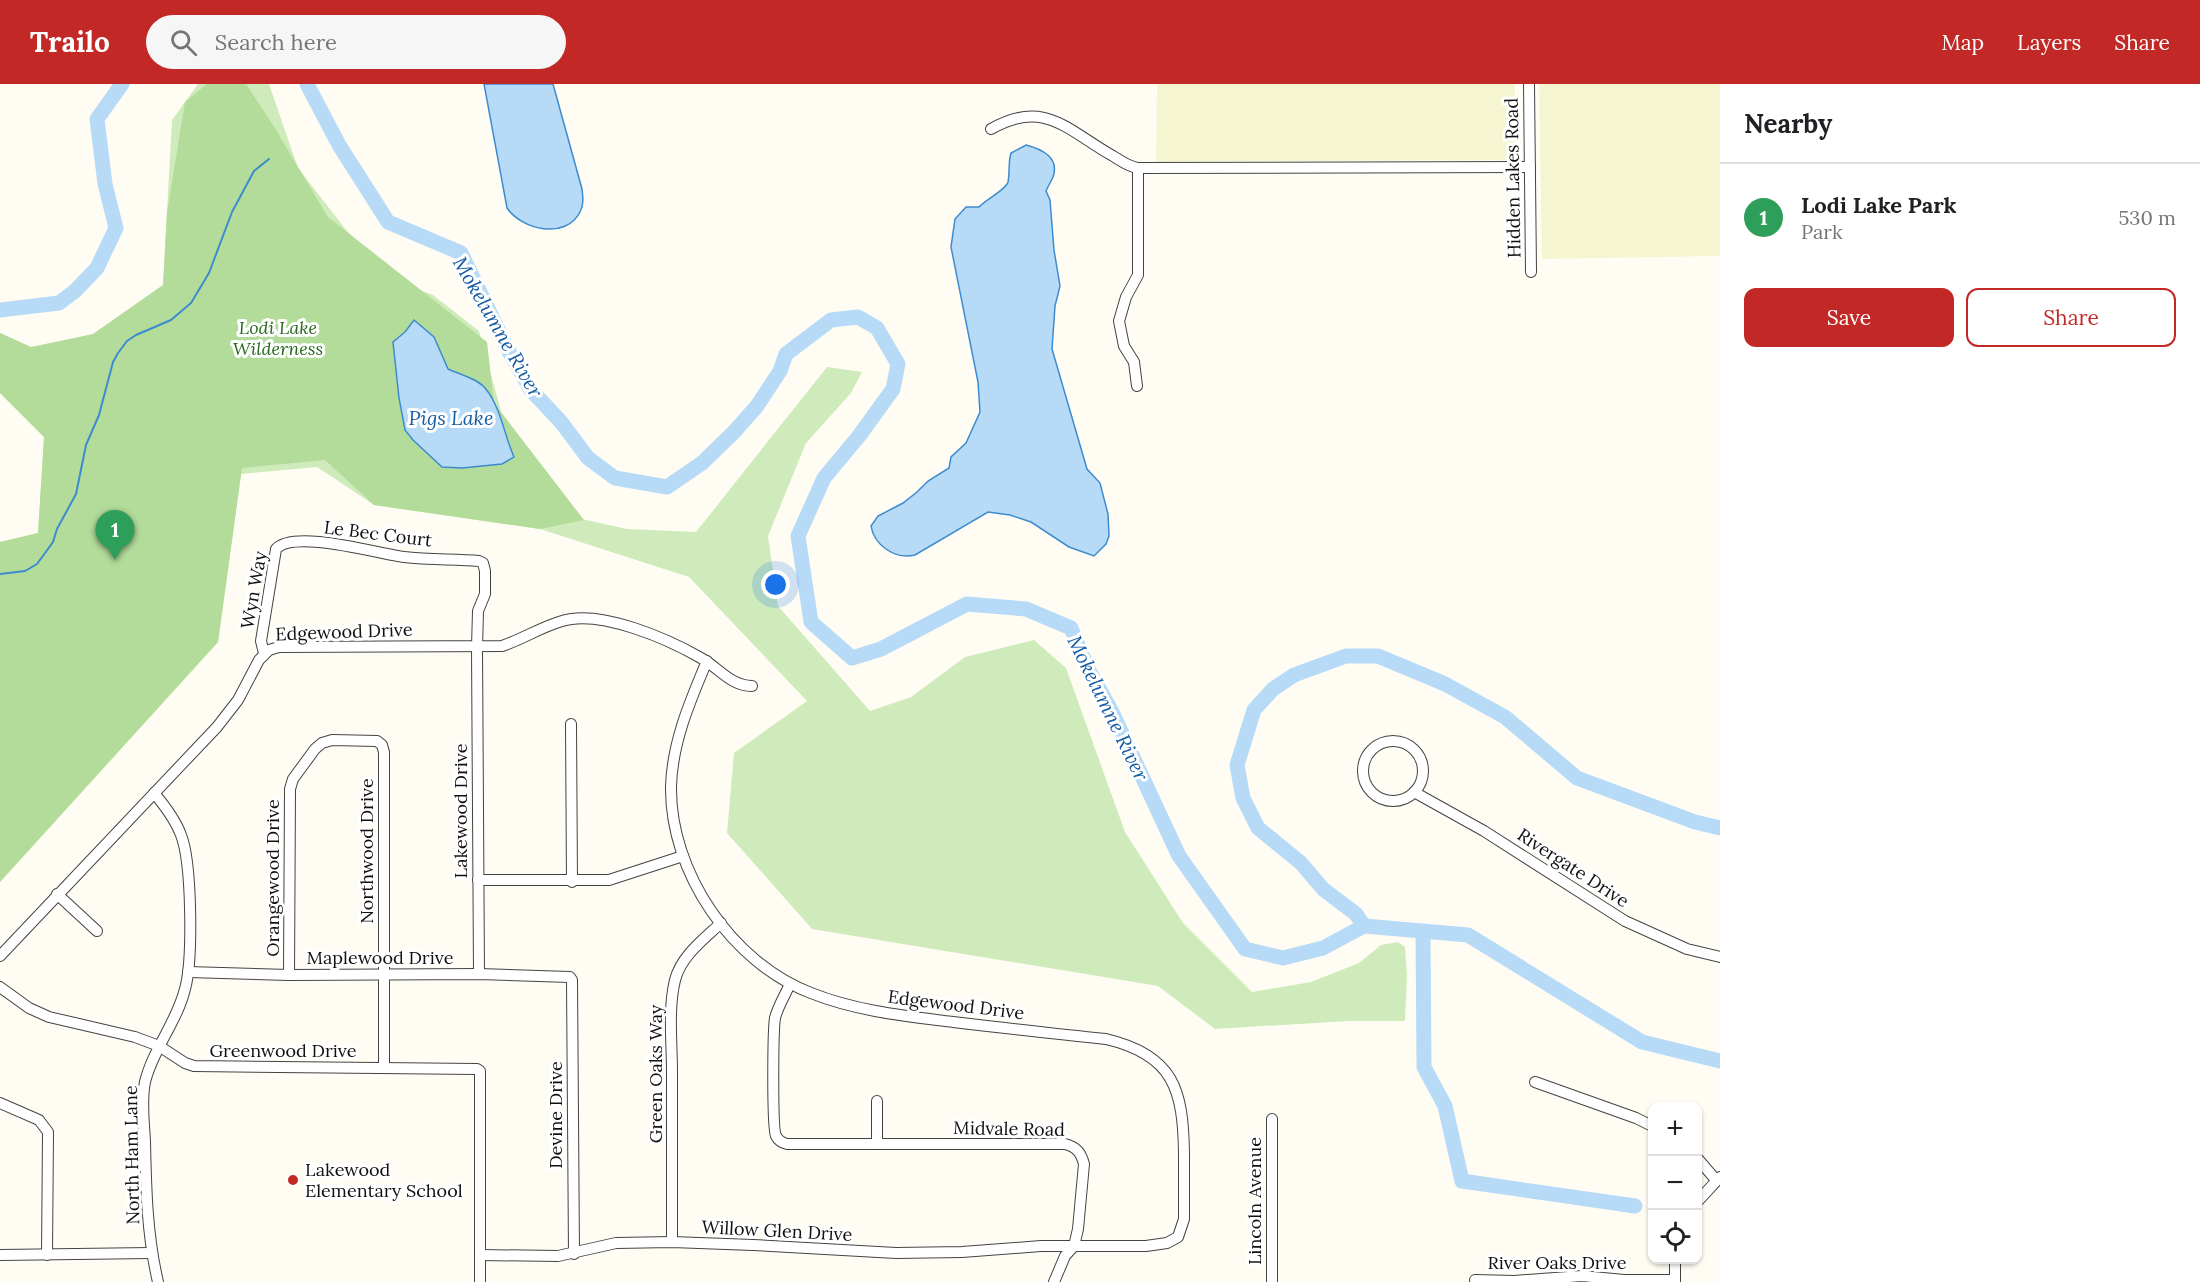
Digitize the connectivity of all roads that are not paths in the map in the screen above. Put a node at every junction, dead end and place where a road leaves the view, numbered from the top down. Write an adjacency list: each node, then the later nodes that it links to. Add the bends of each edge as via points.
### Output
1 (1529, 84): 3 (street, Hidden Lakes Road)
2 (991, 129): 4 (street, via 1005,121 1040,116 1055,120)
3 (1530, 167): 4 (street); 5 (street, Hidden Lakes Road)
4 (1138, 168): 6 (street, via 1138,275 1119,321 1124,346 1134,362)
5 (1531, 272)
6 (1137, 386)
7 (291, 543): 8 (street, Le Bec Court, via 347,545 406,557 483,563 485,594 478,611); 9 (street, Wyn Way, via 276,549 261,640)
8 (477, 647): 9 (street, Edgewood Drive, via 279,647); 10 (street, Edgewood Drive, via 502,646 579,617 610,620 684,648); 17 (street, Lakewood Drive)
9 (264, 653): 15 (street, Edgewood Drive, via 238,700 217,727)
10 (707, 661): 11 (street, Edgewood Drive, via 734,682); 16 (street, Edgewood Drive, via 687,710 671,786)
11 (752, 686)
12 (571, 724): 18 (street)
13 (380, 742): 26 (street, Orangewood Drive, via 322,743 293,779); 27 (street, Northwood Drive, via 384,752)
14 (1414, 792): 14 (street, via 1423,774 1415,751 1395,741 1372,749 1363,767 1369,789 1387,800 1406,798); 23 (street, Rivergate Drive, via 1484,831 1625,921 1686,949)
15 (154, 793): 19 (street, Edgewood Drive); 24 (street, North Ham Lane, via 172,816 186,850)
16 (683, 856): 18 (street, via 609,880); 20 (street, Edgewood Drive)
17 (478, 880): 18 (street); 25 (street, Lakewood Drive)
18 (572, 882)
19 (57, 894): 21 (street); 22 (street, Edgewood Drive)
20 (721, 923): 29 (street, Edgewood Drive, via 738,944); 42 (street, Green Oaks Way, via 693,949 675,979)
21 (97, 931)
22 (0, 956)
23 (1720, 957)
24 (188, 972): 26 (street, Maplewood Drive); 31 (street, North Ham Lane, via 185,990)
25 (478, 974): 27 (street, Maplewood Drive); 28 (street, Maplewood Drive)
26 (290, 975): 27 (street, Maplewood Drive)
27 (384, 975): 32 (street, Northwood Drive)
28 (570, 977): 45 (street, Devine Drive)
29 (790, 984): 38 (street, Midvale Road, via 775,1018 776,1136 787,1144); 43 (street, Edgewood Drive, via 833,1001 891,1014 1106,1039 1148,1055 1156,1062 1176,1088 1180,1100 1184,1126 1183,1227 1178,1237 1167,1243)
30 (0, 987): 31 (street, Greenwood Drive, via 49,1017)
31 (159, 1046): 32 (street, Greenwood Drive, via 185,1063 201,1067); 44 (street, North Ham Lane, via 143,1097)
32 (384, 1068): 48 (street, Greenwood Drive, via 480,1071)
33 (1535, 1082): 37 (street)
34 (877, 1101): 38 (street)
35 (0, 1103): 47 (street, via 39,1120 48,1132)
36 (1272, 1119): 55 (street, Lincoln Avenue)
37 (1648, 1124)
38 (877, 1144): 43 (street, Midvale Road, via 1072,1146 1084,1164)
39 (1702, 1164): 40 (street)
40 (1717, 1183): 41 (street)
41 (1702, 1197)
42 (672, 1242): 43 (street, Willow Glen Drive, via 896,1253); 45 (street, Willow Glen Drive, via 616,1243)
43 (1074, 1246): 54 (street, via 1065,1256)
44 (151, 1253): 47 (street); 52 (street, North Ham Lane)
45 (573, 1254): 48 (street, Willow Glen Drive)
46 (0, 1255): 47 (street)
47 (47, 1255)
48 (480, 1255): 53 (street)
49 (1675, 1264): 51 (street)
50 (1475, 1280): 51 (street, River Oaks Drive, via 1582,1276)
51 (1675, 1281)
52 (158, 1282)
53 (480, 1282)
54 (1054, 1282)
55 (1272, 1282)

